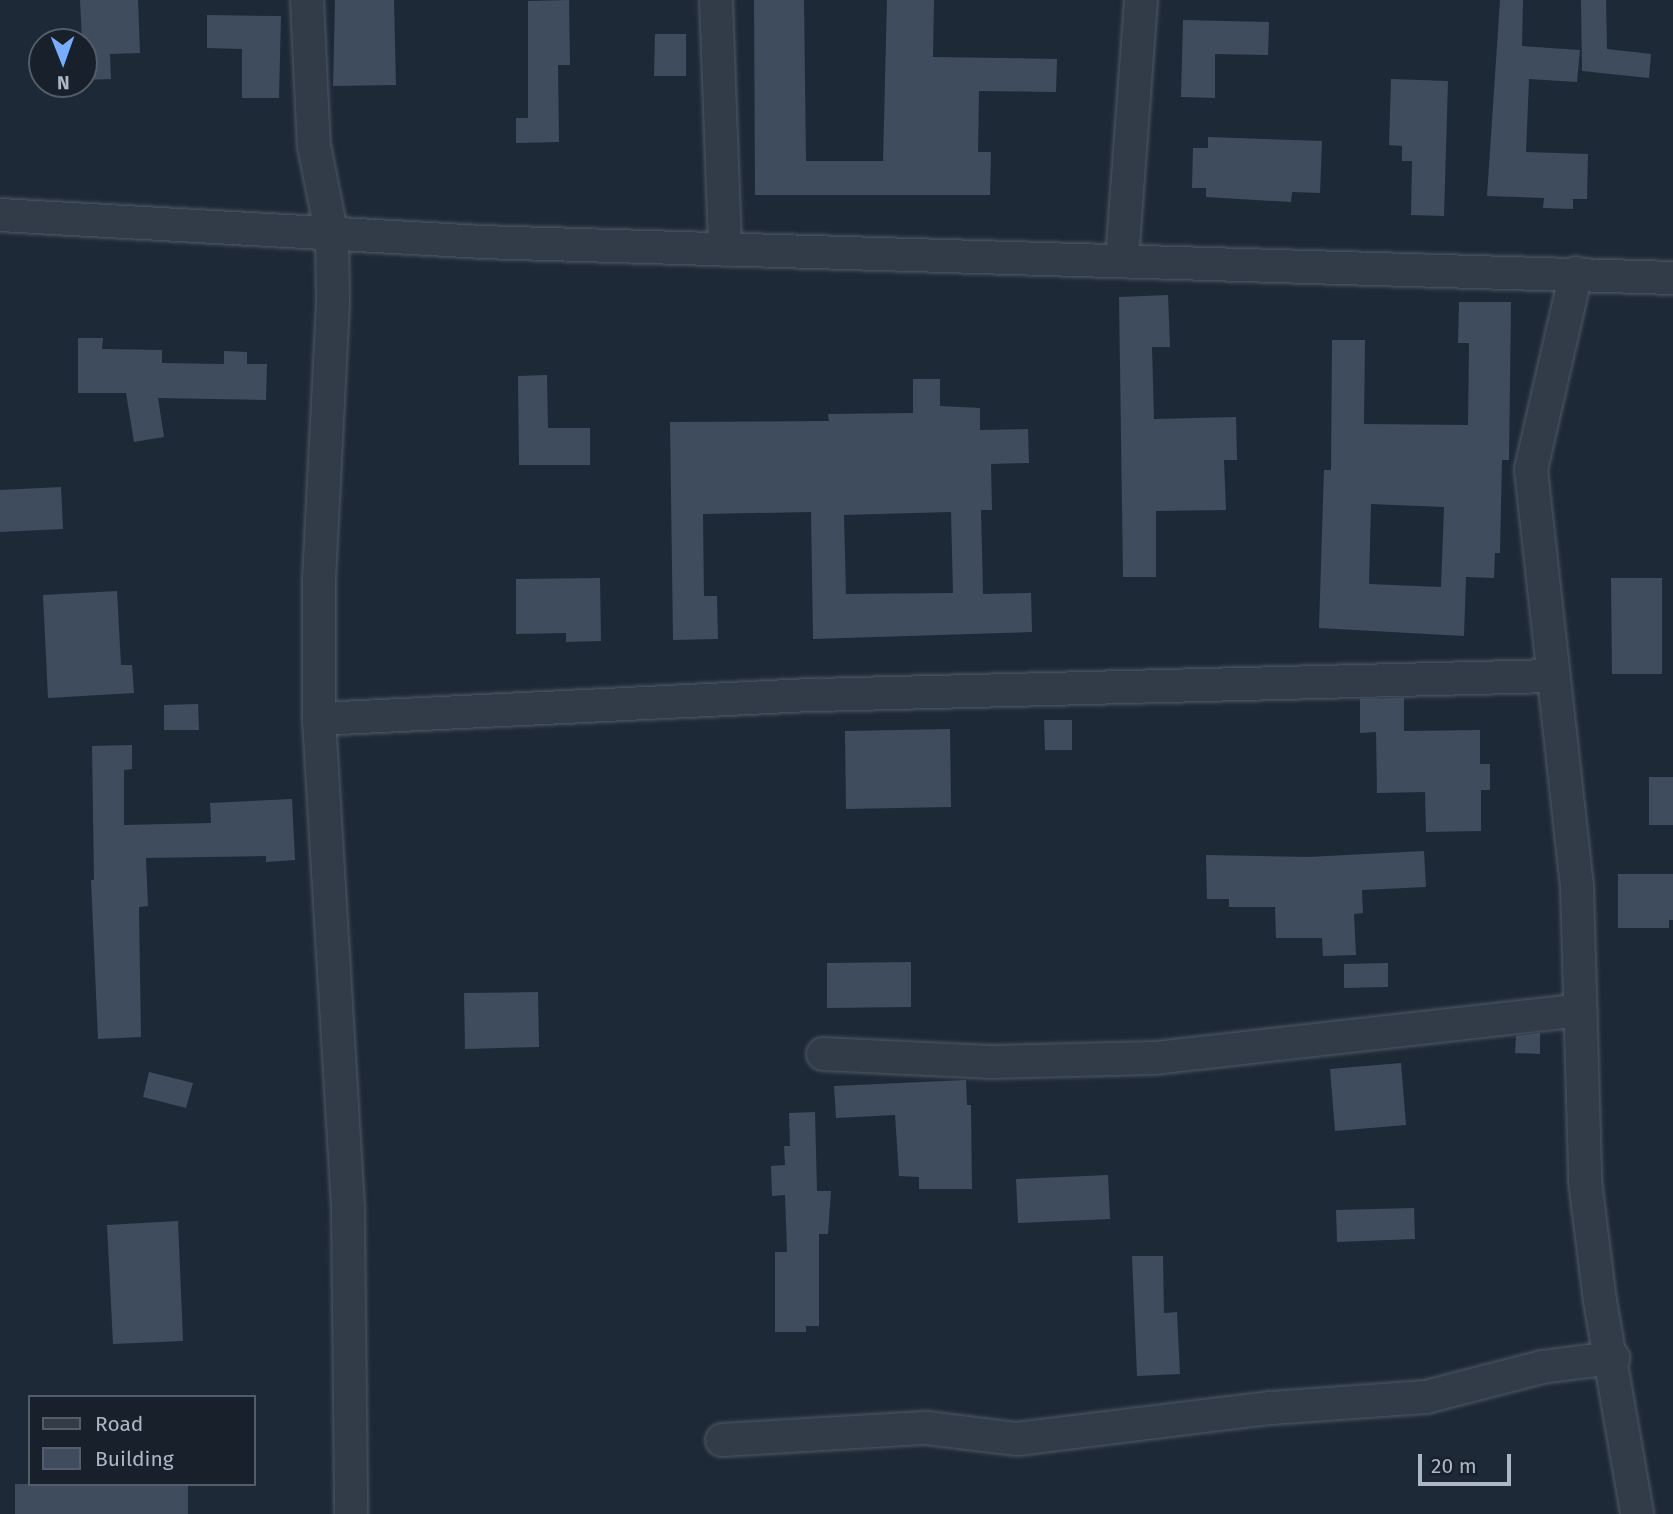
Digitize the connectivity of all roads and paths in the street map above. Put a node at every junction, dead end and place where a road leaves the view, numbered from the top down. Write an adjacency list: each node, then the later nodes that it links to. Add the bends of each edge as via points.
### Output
1 (307, 0): 5 (street, via 314,146)
2 (716, 0): 6 (street)
3 (1141, 0): 7 (street)
4 (0, 215): 5 (street)
5 (332, 236): 6 (street); 11 (street, via 333,303 319,580)
6 (725, 250): 7 (street)
7 (1122, 259): 8 (street)
8 (1576, 273): 9 (street); 10 (street, via 1531,470)
9 (1673, 278)
10 (1552, 676): 11 (street, via 817,695); 12 (street, via 1577,886)
11 (319, 719): 16 (street, via 348,1211)
12 (1580, 1010): 13 (street, via 1154,1058 990,1062); 14 (street, via 1585,1181 1600,1301)
13 (823, 1054)
14 (1613, 1358): 15 (street, via 1542,1367 1426,1397 1271,1408 1017,1439 927,1428); 17 (street)
15 (722, 1440)
16 (351, 1514)
17 (1637, 1514)

